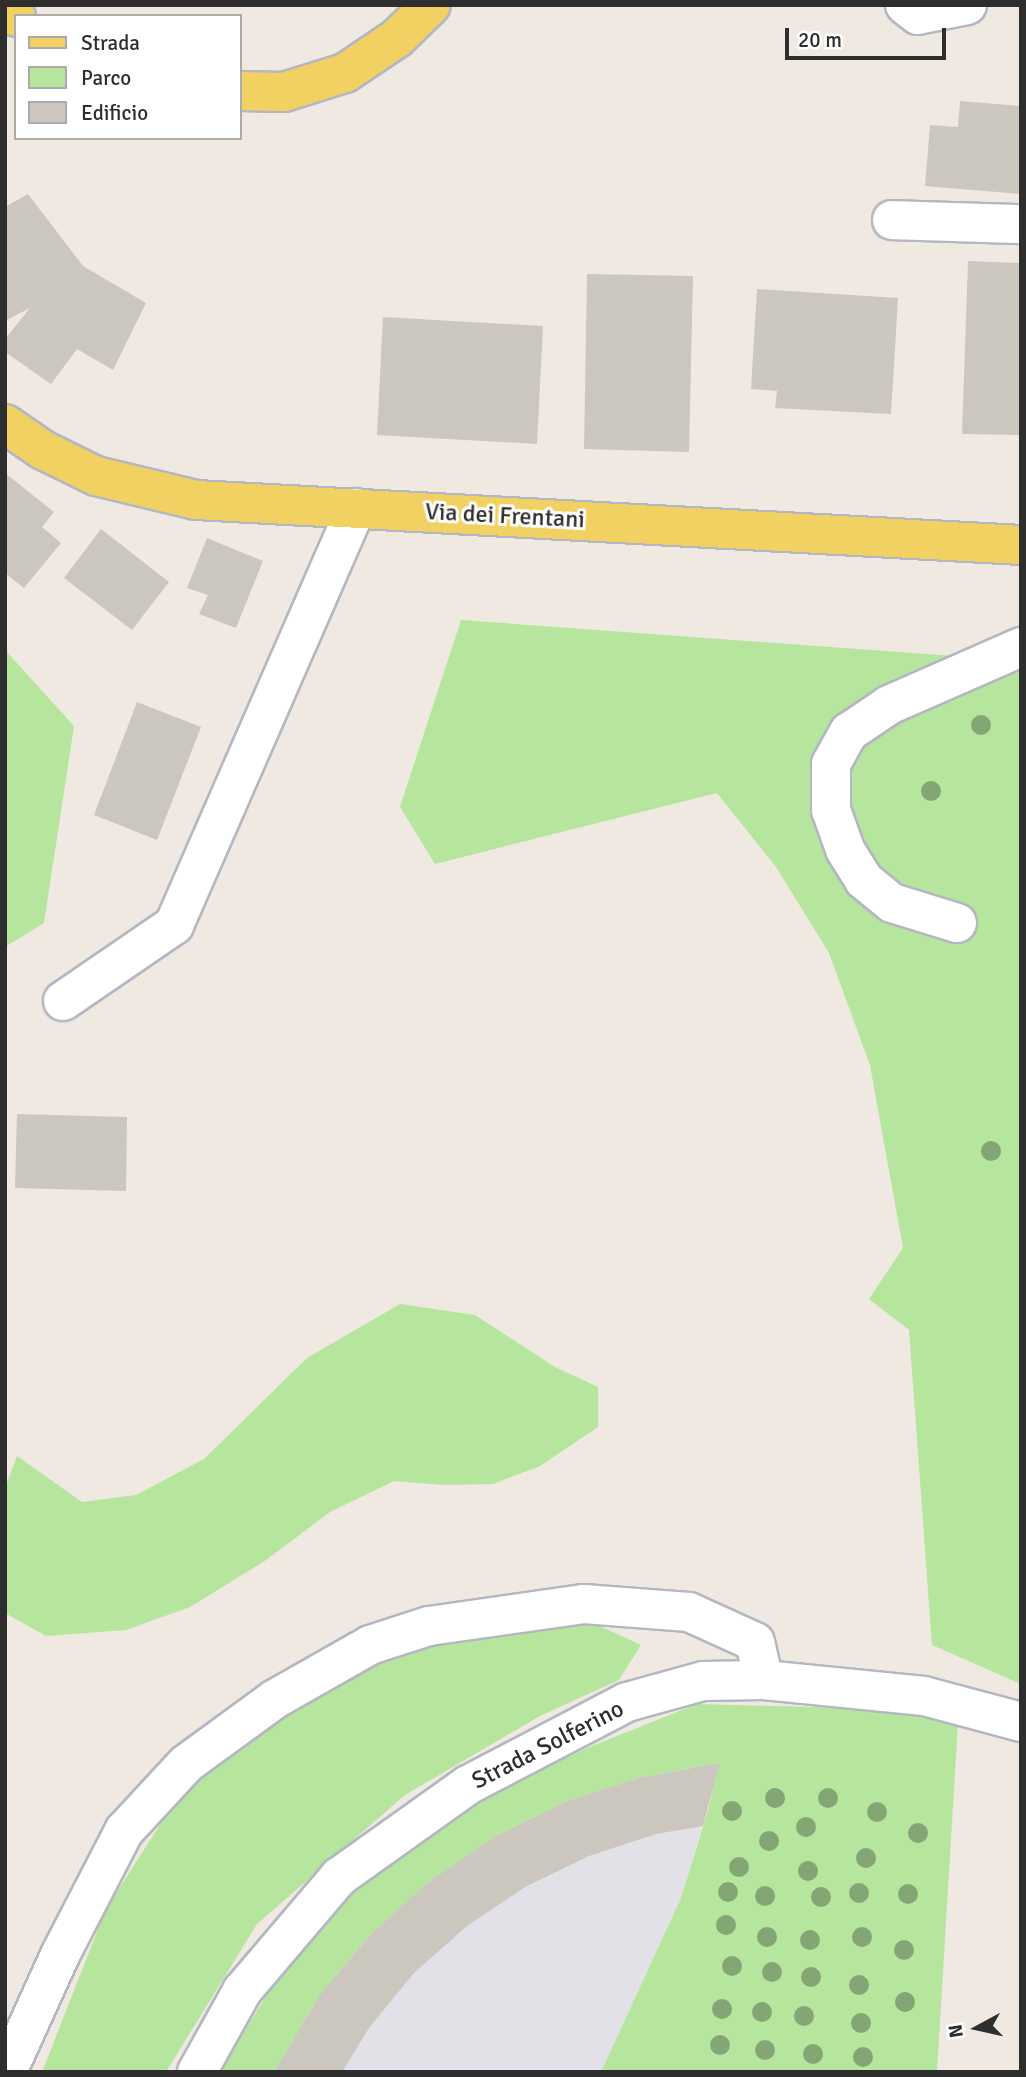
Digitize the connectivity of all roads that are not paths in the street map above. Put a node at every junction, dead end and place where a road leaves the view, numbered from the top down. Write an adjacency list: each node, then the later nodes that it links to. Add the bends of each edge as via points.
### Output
1 (430, 5): 4 (main road, via 397,38 345,73 284,92)
2 (905, 5): 3 (street, via 918,15)
3 (967, 5)
4 (242, 91)
5 (892, 220): 6 (street)
6 (1021, 224)
7 (5, 424): 8 (main road, Via dei Frentani, via 43,450 96,475 149,491 196,500)
8 (356, 508): 9 (main road, Via dei Frentani); 12 (street, via 174,925)
9 (1021, 545)
10 (1021, 647): 11 (street, via 889,705 849,732 831,764 831,810 863,880 892,903)
11 (957, 923)
12 (63, 1001)
13 (764, 1681): 14 (street, Strada Solferino, via 924,1696); 15 (street, via 755,1642 689,1612 584,1604 429,1626 370,1644 275,1699 186,1764 124,1831); 16 (street, Strada Solferino, via 703,1681 627,1702 468,1785 339,1877 242,1991)
14 (1021, 1723)
15 (7, 2072)
16 (197, 2072)

